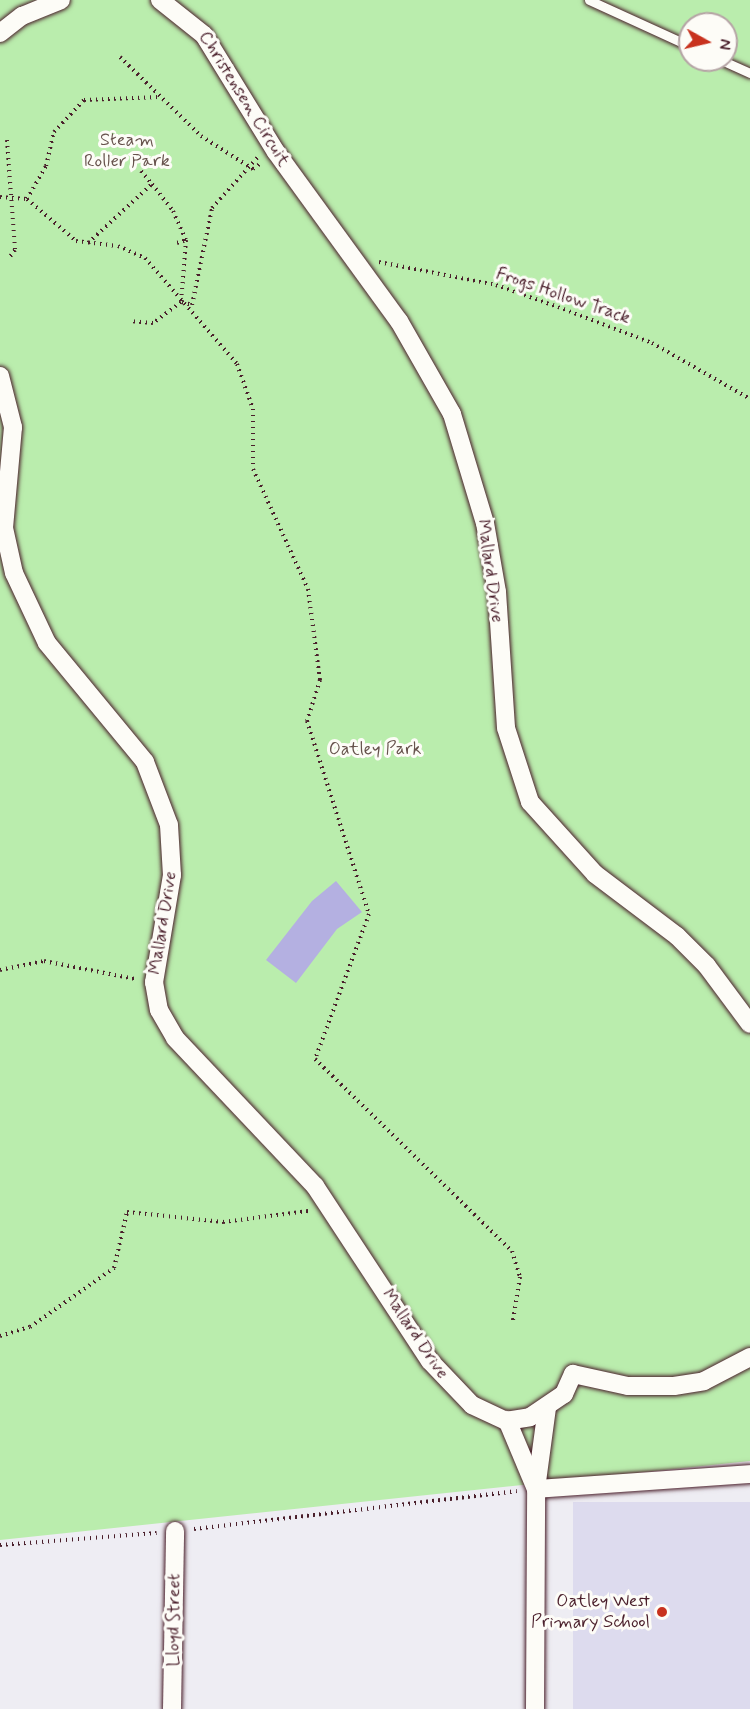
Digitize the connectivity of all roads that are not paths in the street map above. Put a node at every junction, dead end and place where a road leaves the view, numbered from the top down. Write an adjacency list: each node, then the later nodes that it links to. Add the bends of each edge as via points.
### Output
1 (61, 0): 4 (street, via 22,16)
2 (160, 0): 6 (street, Christensen Circuit, via 204,35 276,153)
3 (589, 0): 5 (lane)
4 (0, 33)
5 (678, 41)
6 (318, 210): 8 (street, Mallard Drive, via 425,363 462,441 493,563 506,728 530,802 595,874 707,966)
7 (0, 376): 11 (street, Mallard Drive, via 13,427 4,528 14,573 47,644 145,762 169,825 172,875 154,982 159,1010 176,1038 332,1208 454,1391)
8 (750, 1024)
9 (750, 1357): 10 (street, via 704,1381 674,1386 628,1386 573,1374 564,1395)
10 (547, 1408): 11 (street); 13 (street)
11 (507, 1420): 13 (street)
12 (750, 1474): 13 (street)
13 (536, 1489): 16 (street)
14 (175, 1532): 15 (street, Lloyd Street)
15 (172, 1709)
16 (535, 1709)

